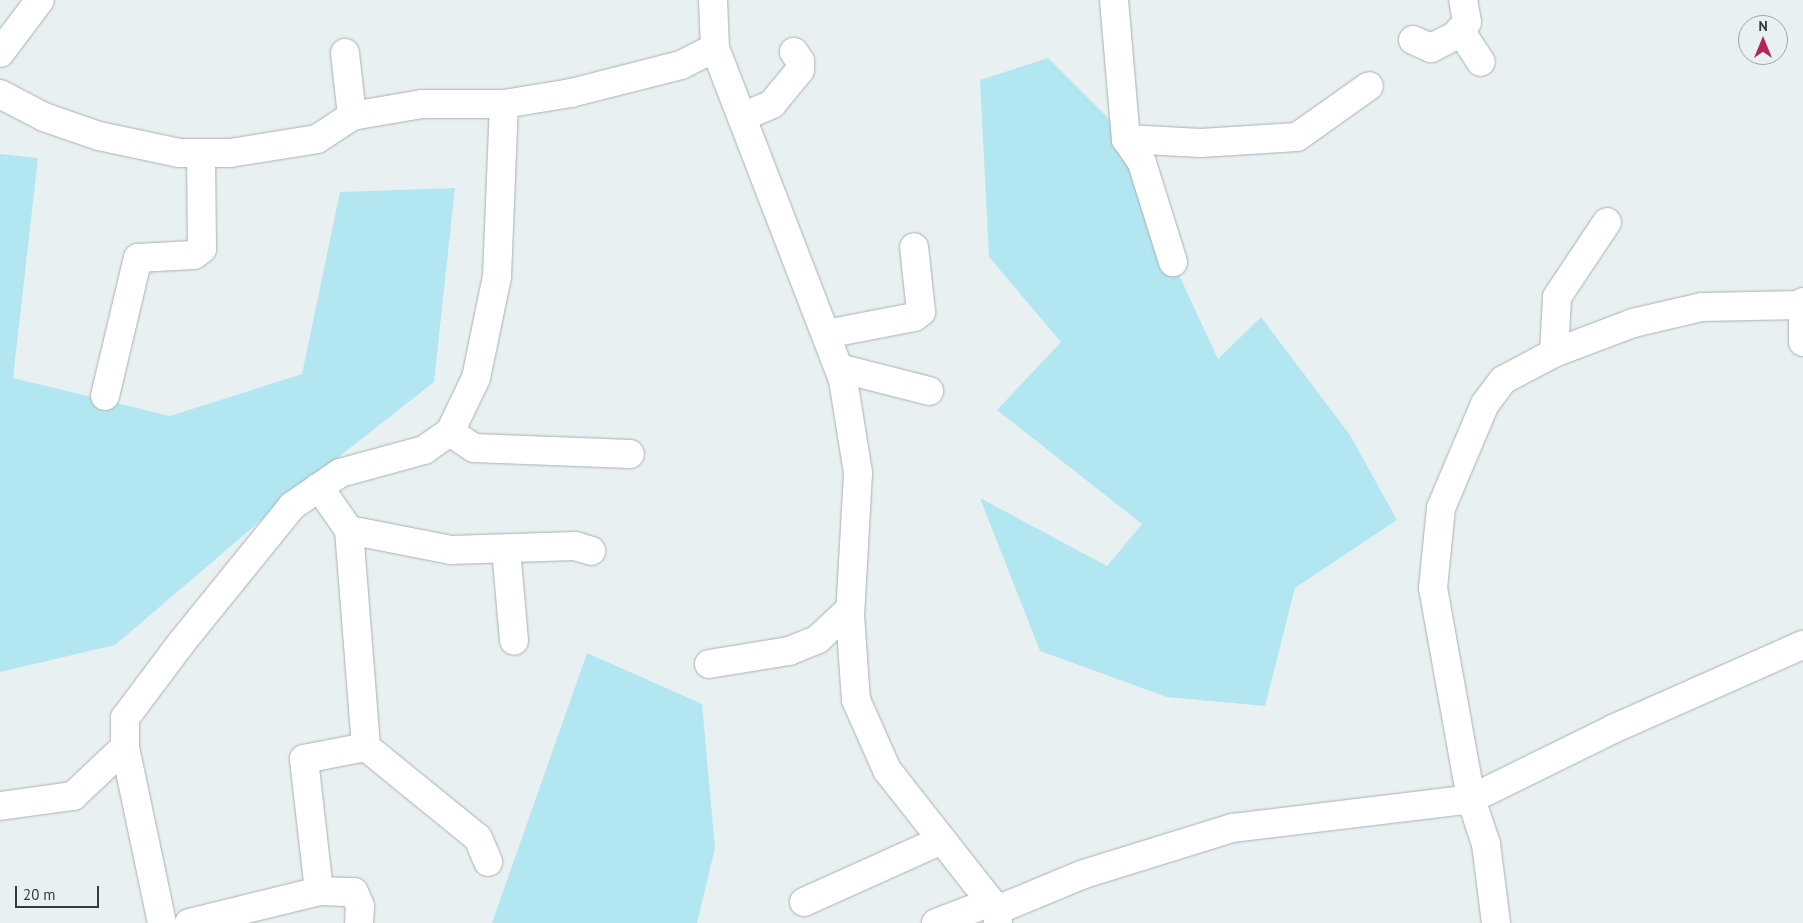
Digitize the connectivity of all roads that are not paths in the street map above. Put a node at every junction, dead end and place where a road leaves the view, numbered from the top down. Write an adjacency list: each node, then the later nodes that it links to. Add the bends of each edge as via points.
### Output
1 (40, 0): 9 (street)
2 (713, 0): 7 (street)
3 (1114, 0): 17 (street)
4 (1463, 0): 5 (street, via 1467,22)
5 (1460, 30): 6 (street, via 1431,48); 11 (street)
6 (1413, 40)
7 (715, 48): 14 (street, via 681,64 571,93); 16 (street)
8 (794, 52): 16 (street, via 800,61 800,70 772,104)
9 (0, 53)
10 (345, 53): 15 (street)
11 (1480, 62)
12 (1369, 86): 17 (street, via 1297,138 1201,143)
13 (0, 94): 18 (street, via 44,118 99,136 179,153)
14 (504, 104): 15 (street, via 422,104); 29 (street, via 497,277 476,378)
15 (352, 116): 18 (street, via 317,139 230,153)
16 (742, 116): 23 (street)
17 (1126, 139): 21 (street, via 1142,162)
18 (201, 153): 28 (street, via 202,249 194,256 138,258)
19 (1606, 222): 25 (street, via 1557,297)
20 (914, 247): 23 (street, via 921,312 914,317)
21 (1173, 262)
22 (1803, 303): 24 (street); 25 (street, via 1702,307 1633,323)
23 (826, 334): 26 (street)
24 (1803, 342)
25 (1554, 353): 41 (street, via 1503,380 1485,404 1441,508 1433,588)
26 (839, 368): 27 (street); 35 (street, via 858,473)
27 (929, 391)
28 (105, 396)
29 (450, 432): 30 (street, via 474,448); 31 (street, via 424,450 340,473)
30 (630, 454)
31 (319, 487): 32 (street); 39 (street, via 292,506 125,718)
32 (349, 530): 33 (street, via 451,550); 40 (street)
33 (506, 549): 34 (street, via 575,546); 36 (street)
34 (591, 551)
35 (850, 609): 38 (street, via 818,639 789,651); 43 (street, via 856,700 887,770)
36 (514, 641)
37 (1803, 645): 41 (street, via 1613,729)
38 (708, 664)
39 (125, 747): 42 (street, via 73,796); 48 (street)
40 (366, 747): 44 (street, via 478,838); 45 (street, via 304,759)
41 (1471, 799): 47 (street, via 1233,828 1084,874); 52 (street, via 1486,844)
42 (0, 806)
43 (942, 840): 46 (street); 47 (street)
44 (488, 862)
45 (319, 891): 49 (street); 50 (street, via 354,892 360,906)
46 (804, 902)
47 (995, 912): 51 (street)
48 (162, 923)
49 (189, 923)
50 (359, 923)
51 (936, 923)
52 (1496, 923)

